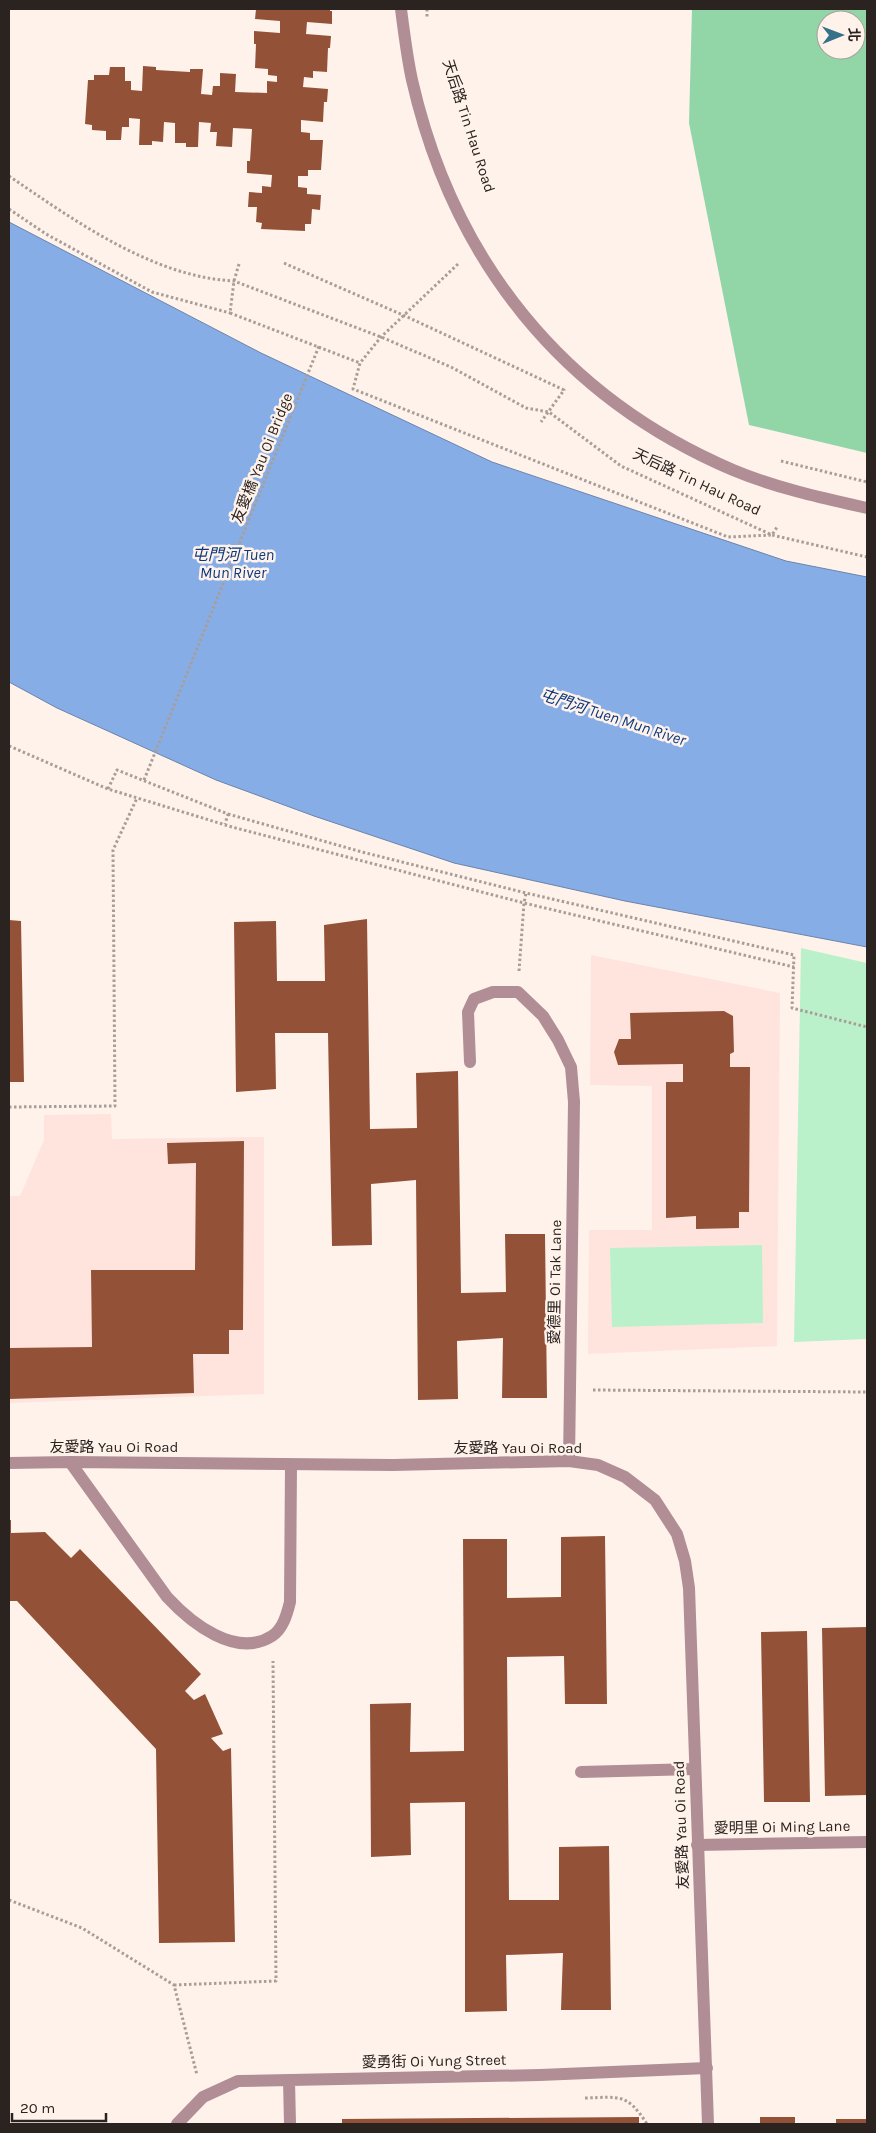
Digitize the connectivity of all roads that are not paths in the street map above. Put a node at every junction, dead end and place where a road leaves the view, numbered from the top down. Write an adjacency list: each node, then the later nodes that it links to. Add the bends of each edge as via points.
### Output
1 (401, 9): 2 (street, 天后路 Tin Hau Road, via 412,78 430,145 445,185 460,218 497,281 541,336 625,410 691,450 778,486)
2 (867, 508)
3 (470, 1062): 4 (street, 愛德里 Oi Tak Lane, via 468,1012 474,999 493,992 518,992 543,1016 571,1067 574,1102)
4 (569, 1461): 7 (street, 友愛路 Yau Oi Road); 8 (street, 友愛路 Yau Oi Road, via 598,1466 625,1477 655,1500 678,1534 689,1588)
5 (70, 1462): 6 (street, 友愛路 Yau Oi Road); 7 (street, 友愛路 Yau Oi Road); 7 (street, via 177,1608 207,1630 240,1644 273,1636 284,1622 290,1602)
6 (9, 1463)
7 (291, 1464)
8 (695, 1769): 9 (street); 11 (street, 友愛路 Yau Oi Road)
9 (581, 1772)
10 (867, 1842): 11 (street, 愛明里 Oi Ming Lane)
11 (698, 1845): 12 (street, 友愛路 Yau Oi Road)
12 (706, 2068): 13 (street, 愛勇街 Oi Yung Street); 16 (street, 友愛路 Yau Oi Road)
13 (289, 2080): 14 (street, 愛勇街 Oi Yung Street, via 238,2081 203,2097); 15 (street)
14 (177, 2124)
15 (290, 2124)
16 (708, 2124)

